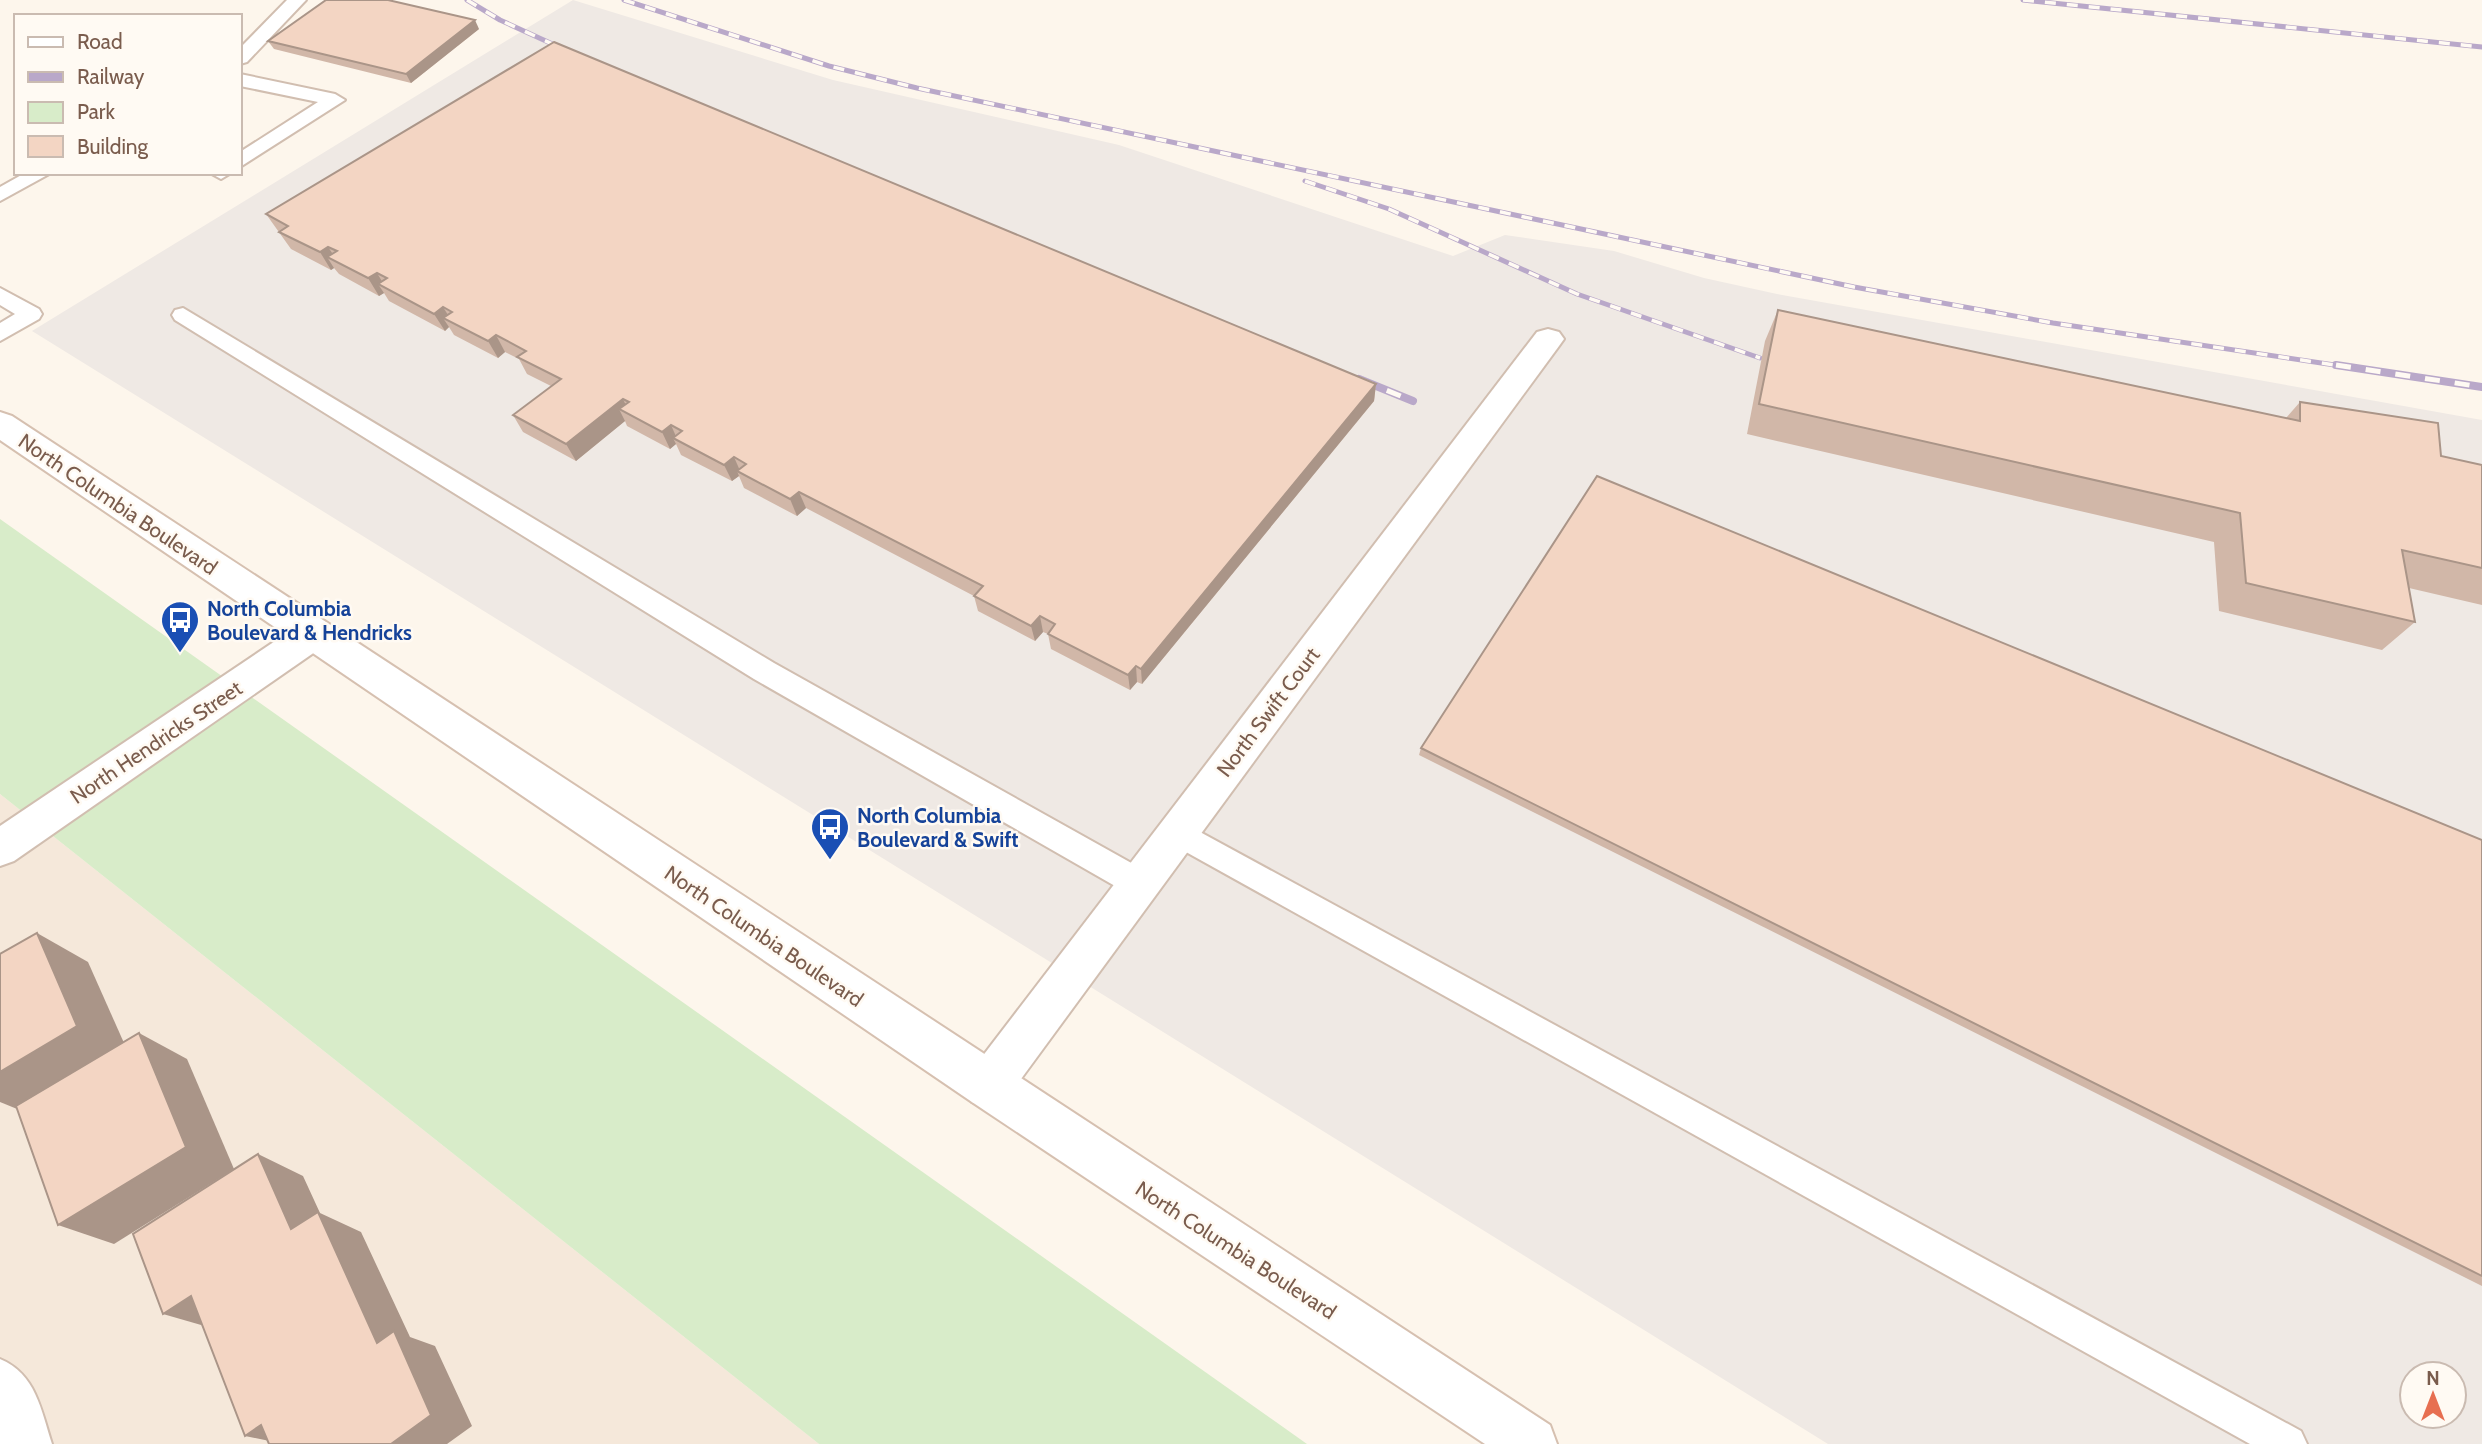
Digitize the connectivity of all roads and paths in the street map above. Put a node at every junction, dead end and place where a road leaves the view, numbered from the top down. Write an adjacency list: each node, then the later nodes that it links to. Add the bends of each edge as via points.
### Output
1 (297, 0): 2 (lane)
2 (242, 56)
3 (242, 80): 4 (lane, via 334,100)
4 (242, 160)
5 (37, 175): 6 (lane)
6 (0, 195)
7 (0, 295): 9 (lane, via 32,314)
8 (183, 314): 15 (lane, via 764,671)
9 (0, 332)
10 (1548, 339): 13 (main road, North Swift Court)
11 (0, 424): 12 (main road, North Columbia Boulevard)
12 (312, 635): 14 (main road, North Hendricks Street); 16 (main road, North Columbia Boulevard)
13 (1178, 833): 15 (main road, North Swift Court); 20 (lane)
14 (0, 848)
15 (1140, 884): 16 (main road, North Swift Court)
16 (988, 1086): 19 (main road, North Columbia Boulevard)
17 (0, 1385): 18 (main road, via 13,1404)
18 (26, 1444)
19 (1531, 1444)
20 (2288, 1444)

